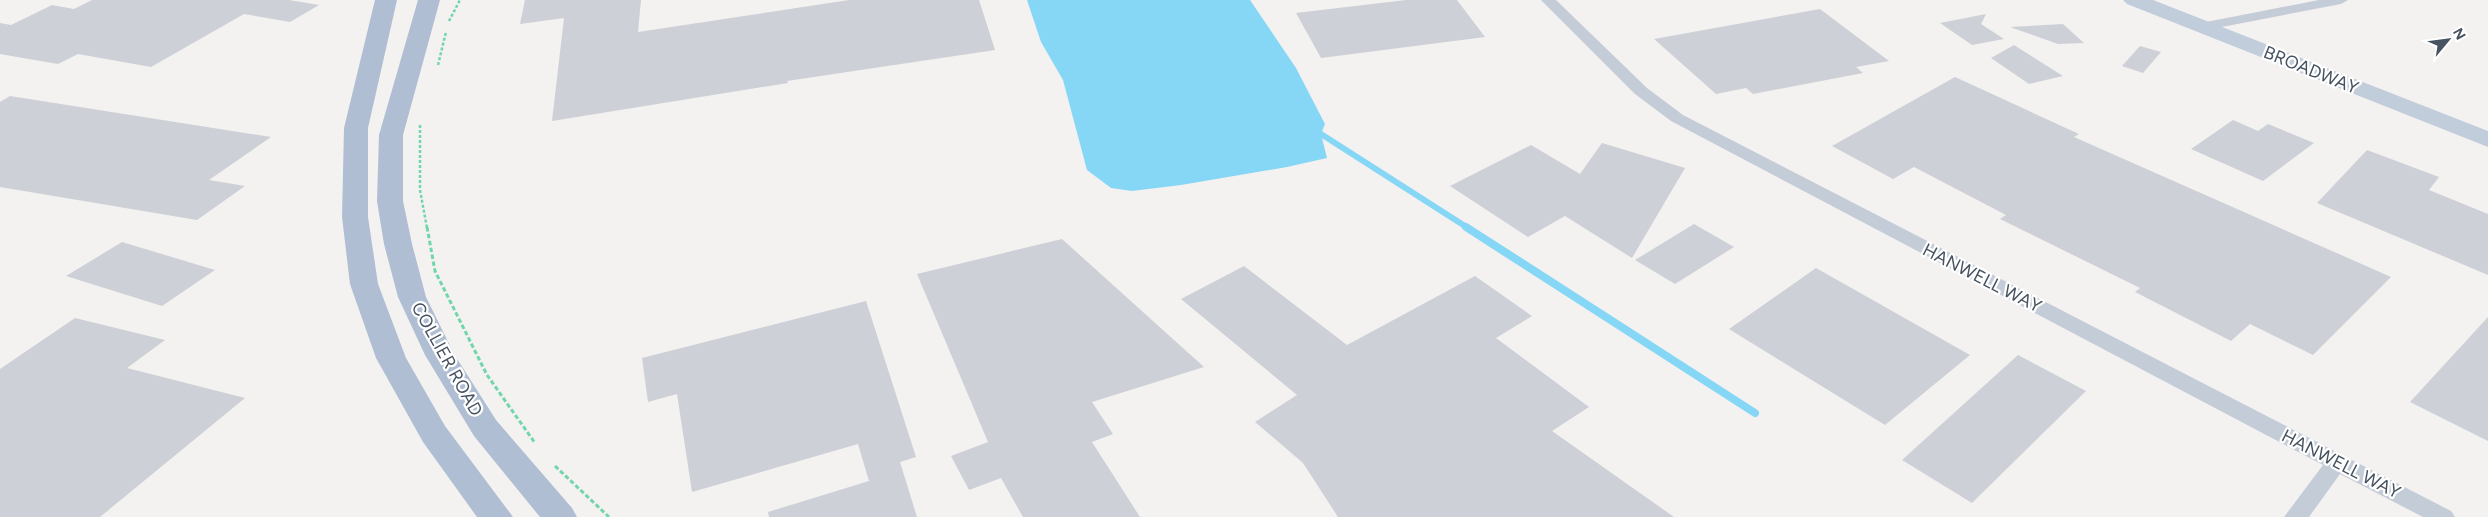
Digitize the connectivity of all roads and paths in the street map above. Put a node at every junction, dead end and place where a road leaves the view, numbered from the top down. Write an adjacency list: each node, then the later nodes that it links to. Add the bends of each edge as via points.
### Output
1 (386, 0): 14 (main road, via 356,128 355,217 364,284 391,358 434,434)
2 (430, 0): 15 (main road, COLLIER ROAD, via 391,135 390,201 398,244 412,297 440,355 485,428)
3 (460, 0): 8 (path, via 446,26 446,40)
4 (1548, 0): 12 (street, HANWELL WAY, via 1640,91 1677,118)
5 (2134, 0): 7 (street, BROADWAY)
6 (2341, 0): 7 (street)
7 (2202, 27): 10 (street, BROADWAY)
8 (434, 74)
9 (420, 117): 11 (path, via 420,190 435,271 487,375)
10 (2488, 140)
11 (539, 448)
12 (2337, 462): 17 (street); 18 (street, HANWELL WAY)
13 (552, 463): 16 (path)
14 (496, 517)
15 (560, 517)
16 (609, 517)
17 (2296, 517)
18 (2443, 517)

